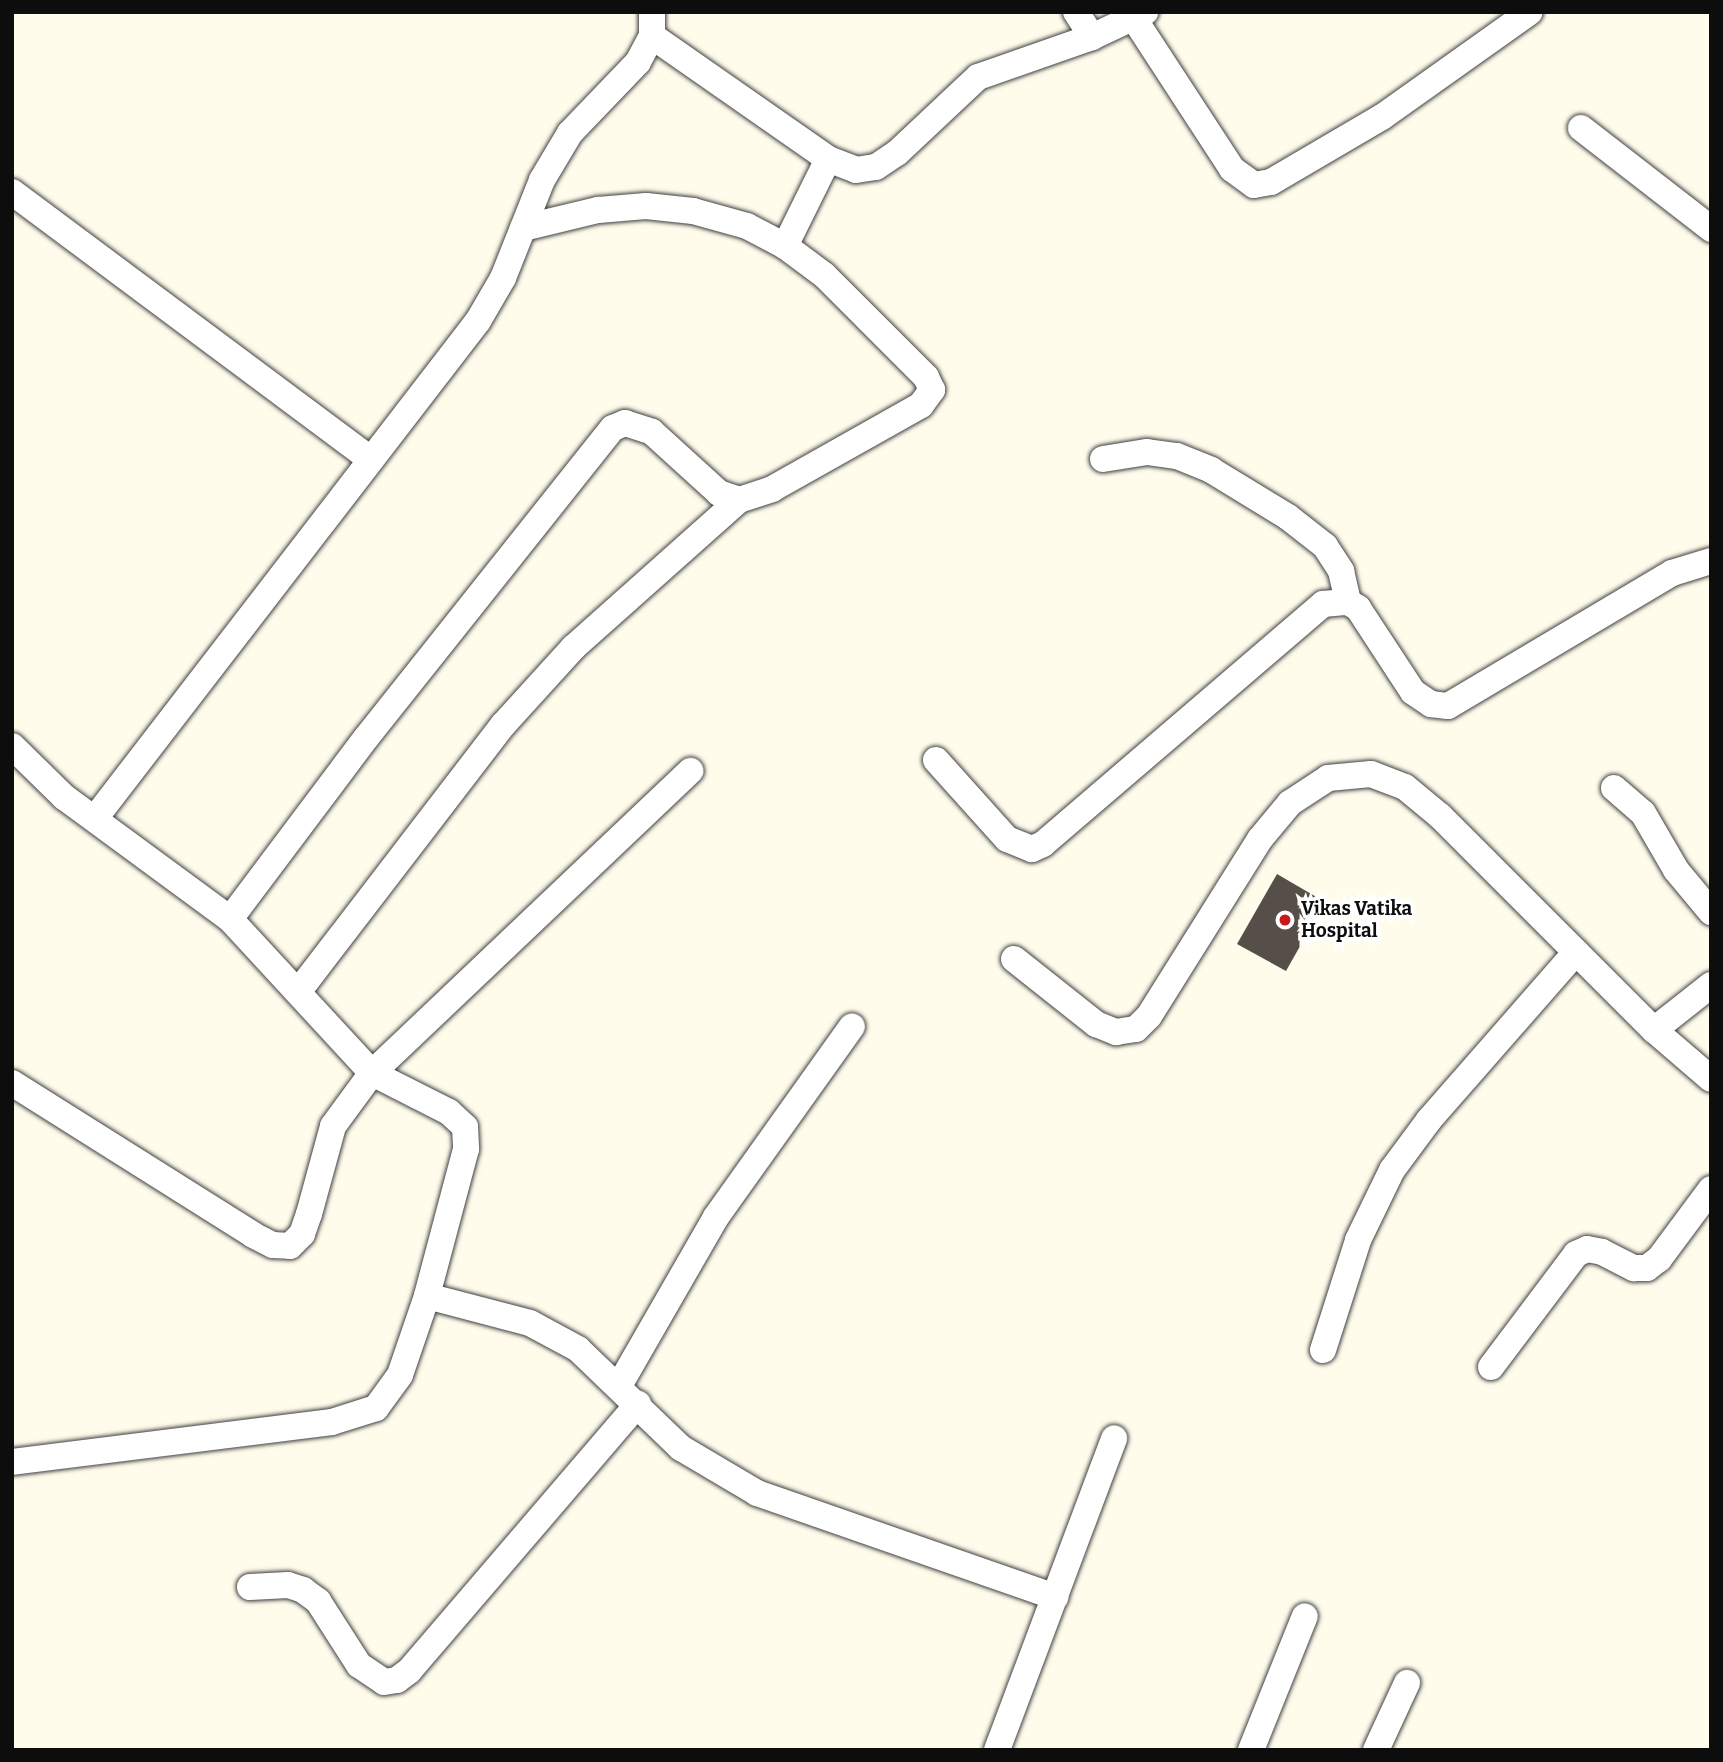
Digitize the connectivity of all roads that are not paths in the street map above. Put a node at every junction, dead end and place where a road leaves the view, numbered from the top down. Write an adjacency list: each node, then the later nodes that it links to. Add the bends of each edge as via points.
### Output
1 (1076, 12): 5 (street)
2 (1530, 12): 3 (street, via 1382,117 1271,182 1254,185 1232,169)
3 (1140, 16): 5 (street)
4 (652, 24): 7 (street); 9 (street, via 638,62 570,133 542,180)
5 (1092, 37): 7 (street, via 978,77 876,167 856,170)
6 (1581, 128): 10 (street)
7 (828, 159): 11 (street)
8 (12, 192): 12 (street)
9 (523, 228): 11 (street, via 598,210 646,206 693,211 747,226); 12 (street, via 503,278 478,321)
10 (1711, 229)
11 (785, 246): 14 (street, via 824,275 926,377 932,390 920,405 772,489)
12 (369, 458): 21 (street)
13 (1103, 459): 16 (street, via 1147,452 1177,456 1211,470 1288,517 1325,546 1341,571)
14 (739, 500): 23 (street, via 719,493 646,428 625,423 613,428 366,738); 27 (street, via 574,647 503,725)
15 (1711, 561): 16 (street, via 1672,573 1448,706 1431,704 1413,692 1358,608)
16 (1348, 601): 18 (street, via 1323,604 1043,844 1031,849 1007,839)
17 (12, 746): 21 (street, via 40,777)
18 (936, 760)
19 (690, 771): 30 (street)
20 (1614, 788): 22 (street, via 1643,813 1676,870)
21 (96, 817): 23 (street)
22 (1711, 912)
23 (230, 919): 27 (street)
24 (1576, 952): 25 (street, via 1440,816 1405,787 1371,774 1328,778 1290,803 1260,839 1149,1016 1136,1029 1115,1032 1096,1024); 29 (street); 35 (street, via 1429,1120 1392,1170 1358,1240)
25 (1014, 959)
26 (1711, 985): 29 (street)
27 (298, 992): 30 (street, via 340,1044)
28 (852, 1026): 37 (street, via 716,1217)
29 (1654, 1030): 31 (street)
30 (372, 1073): 32 (street, via 333,1126 302,1234 290,1246 273,1245 253,1235); 34 (street, via 449,1112 465,1127 466,1149)
31 (1711, 1079)
32 (12, 1083)
33 (1711, 1189): 36 (street, via 1659,1259 1647,1268 1634,1268 1595,1250 1576,1254)
34 (428, 1296): 37 (street, via 530,1323 578,1349); 40 (street, via 390,1394 358,1416)
35 (1323, 1350)
36 (1491, 1367)
37 (620, 1384): 38 (street)
38 (638, 1404): 41 (street, via 397,1680 384,1682 359,1665 318,1601 303,1590 288,1585); 42 (street, via 681,1448 757,1493)
39 (1114, 1438): 42 (street)
40 (12, 1462)
41 (250, 1587)
42 (1055, 1597): 45 (street)
43 (1305, 1616): 46 (street)
44 (1408, 1683): 47 (street)
45 (997, 1750)
46 (1251, 1750)
47 (1376, 1750)

